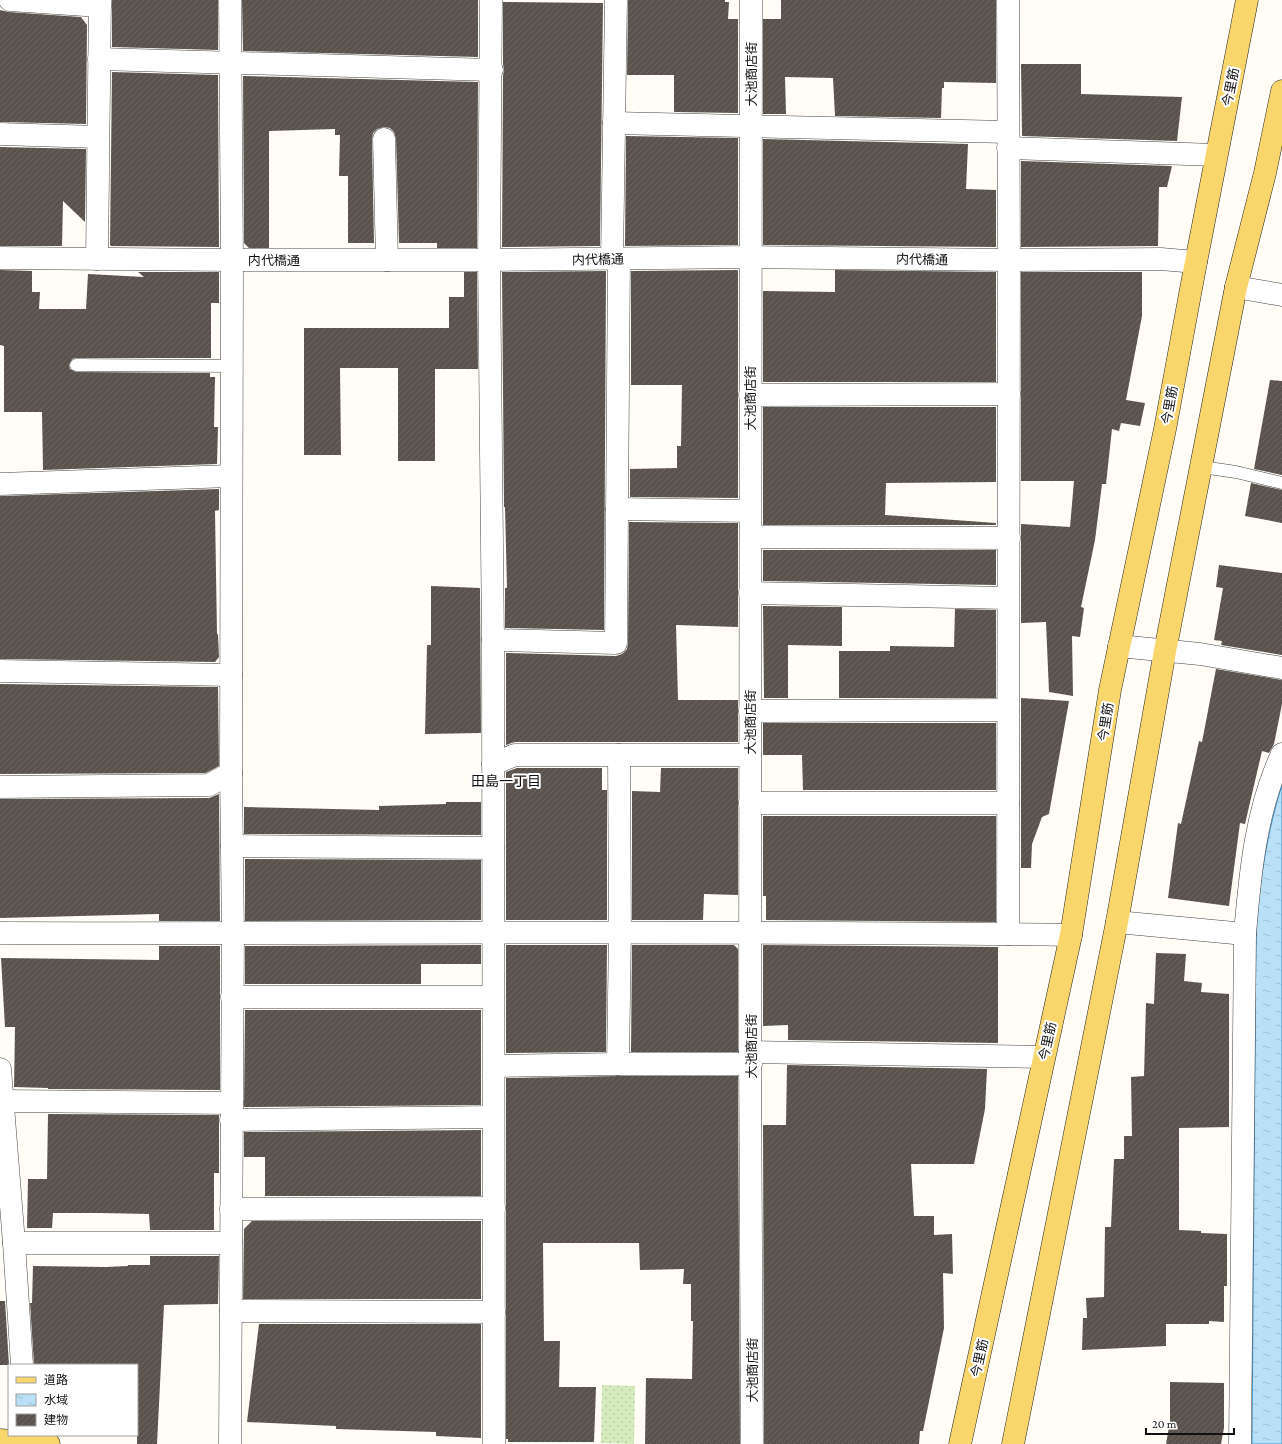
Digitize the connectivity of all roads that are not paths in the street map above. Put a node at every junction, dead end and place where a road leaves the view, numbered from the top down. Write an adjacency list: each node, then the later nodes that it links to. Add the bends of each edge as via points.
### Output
1 (10, 0): 8 (street)
2 (230, 0): 10 (street)
3 (492, 0): 11 (street)
4 (616, 0): 13 (street)
5 (751, 0): 14 (street, 大池商店街)
6 (1008, 0): 18 (street)
7 (1247, 0): 19 (main road, 今里筋)
8 (100, 3): 9 (street)
9 (99, 59): 10 (street); 16 (street)
10 (230, 63): 11 (street); 24 (street)
11 (492, 70): 26 (street)
12 (1281, 103): 29 (main road)
13 (614, 123): 14 (street); 23 (street)
14 (751, 126): 18 (street); 20 (street, 大池商店街)
15 (0, 134): 16 (street)
16 (98, 137): 22 (street)
17 (384, 139): 25 (street)
18 (1008, 140): 19 (street); 27 (street)
19 (1216, 155): 28 (main road, 今里筋)
20 (750, 257): 23 (street, 内代橋通); 27 (street, 内代橋通); 34 (street, 大池商店街)
21 (0, 258): 22 (street, 内代橋通)
22 (97, 259): 24 (street, 内代橋通)
23 (616, 259): 26 (street, 内代橋通); 39 (street)
24 (232, 260): 25 (street, 内代橋通); 32 (street)
25 (387, 260): 26 (street, 内代橋通)
26 (489, 260): 45 (street)
27 (1009, 260): 28 (street, 内代橋通, via 1161,259); 33 (street)
28 (1196, 262): 46 (main road, 今里筋, via 1165,429)
29 (1236, 287): 30 (street); 35 (main road)
30 (1282, 295)
31 (76, 365): 32 (lane)
32 (231, 366): 36 (street)
33 (1009, 394): 34 (street); 42 (street)
34 (750, 395): 40 (street, 大池商店街)
35 (1202, 467): 37 (lane); 47 (main road)
36 (231, 476): 38 (street); 50 (street)
37 (1282, 483)
38 (0, 484)
39 (617, 509): 40 (street); 45 (street, via 616,643)
40 (750, 510): 41 (street, 大池商店街)
41 (750, 538): 42 (street); 43 (street, 大池商店街)
42 (1009, 538): 44 (street)
43 (750, 593): 44 (street); 52 (street, 大池商店街)
44 (1008, 598): 51 (street)
45 (493, 640): 56 (street)
46 (1119, 646): 47 (street); 71 (main road, 今里筋)
47 (1165, 651): 48 (street, via 1200,654); 63 (main road)
48 (1282, 668)
49 (0, 671): 50 (street)
50 (231, 675): 57 (street)
51 (1008, 710): 52 (street); 60 (street)
52 (750, 711): 55 (street, 大池商店街)
53 (1282, 754): 70 (street, via 1270,784 1256,839)
54 (619, 755): 55 (street); 56 (street, via 515,755); 65 (street)
55 (750, 755): 59 (street, 大池商店街)
56 (493, 764): 62 (street)
57 (231, 773): 58 (street, via 209,785); 61 (street)
58 (0, 787)
59 (750, 803): 60 (street); 66 (street, 大池商店街)
60 (1008, 803): 69 (street)
61 (232, 846): 62 (street); 68 (street)
62 (493, 848): 64 (street)
63 (1117, 922): 70 (street); 96 (main road)
64 (494, 932): 65 (street); 68 (street); 73 (street)
65 (620, 932): 66 (street); 76 (street)
66 (750, 932): 69 (street); 75 (street, 大池商店街)
67 (0, 933): 68 (street)
68 (233, 934): 72 (street)
69 (1008, 934): 71 (street)
70 (1245, 934): 97 (street)
71 (1070, 935): 74 (main road, 今里筋)
72 (232, 997): 73 (street); 80 (street)
73 (493, 997): 77 (street)
74 (1044, 1057): 75 (street); 95 (main road, 今里筋)
75 (751, 1058): 76 (street); 94 (street, 大池商店街)
76 (618, 1064): 77 (street)
77 (494, 1066): 81 (street)
78 (0, 1070): 79 (street)
79 (2, 1101): 80 (street); 85 (street)
80 (232, 1112): 81 (street); 83 (street)
81 (494, 1117): 82 (street)
82 (494, 1208): 83 (street); 87 (street)
83 (231, 1209): 84 (street)
84 (231, 1242): 85 (street); 86 (street)
85 (14, 1243): 88 (street)
86 (231, 1311): 87 (street); 92 (street)
87 (494, 1312): 93 (street)
88 (22, 1364)
89 (27, 1439): 90 (main road); 91 (main road)
90 (0, 1440)
91 (49, 1444)
92 (230, 1444)
93 (494, 1444)
94 (752, 1444)
95 (960, 1444)
96 (1013, 1444)
97 (1240, 1444)

